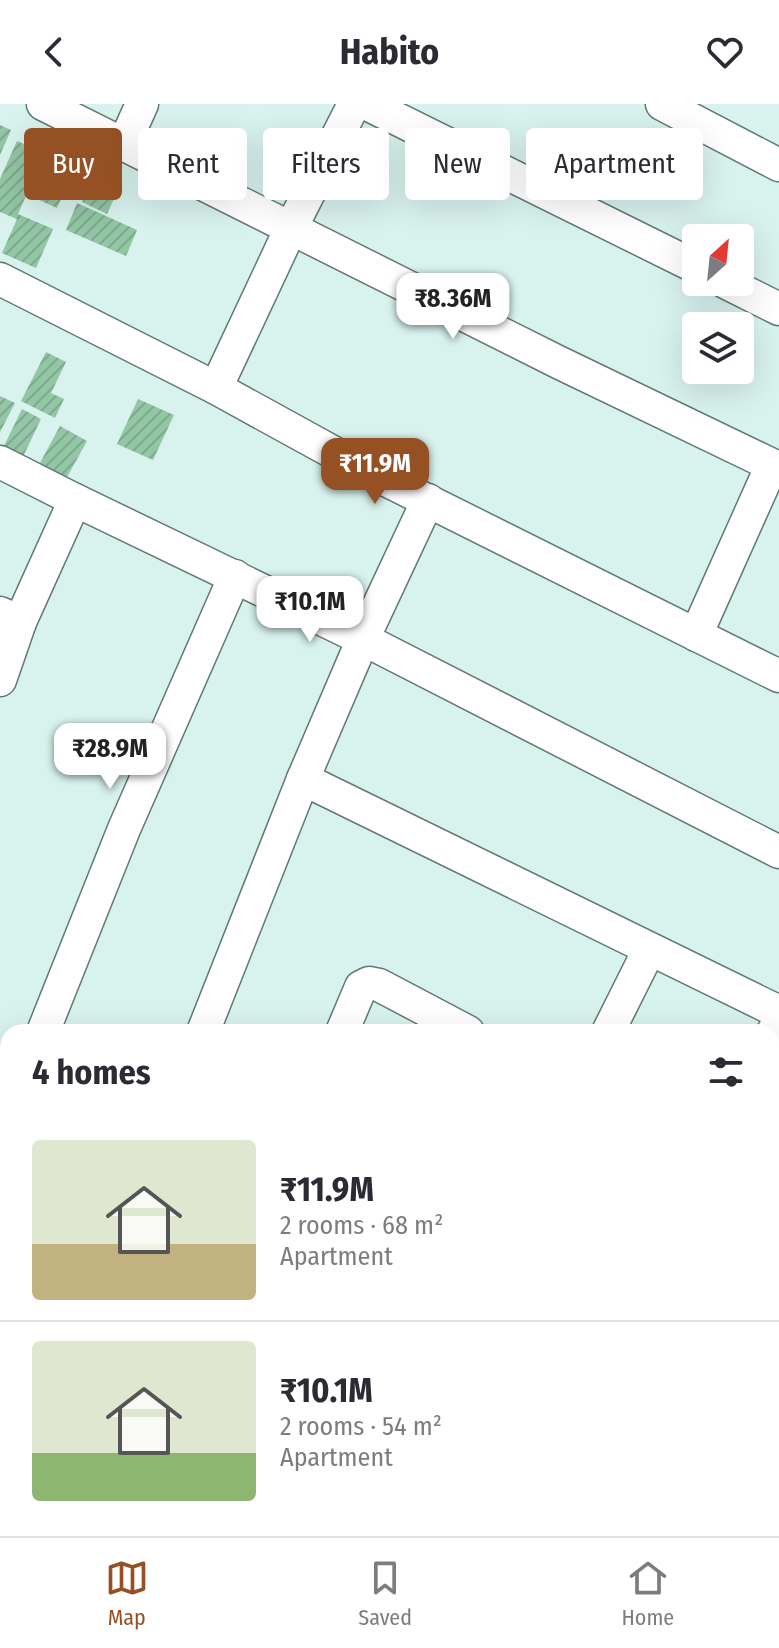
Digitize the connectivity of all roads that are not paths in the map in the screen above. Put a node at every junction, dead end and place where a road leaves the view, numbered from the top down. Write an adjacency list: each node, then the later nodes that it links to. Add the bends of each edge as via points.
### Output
1 (43, 104): 6 (street)
2 (142, 104): 6 (street)
3 (354, 104): 8 (street)
4 (367, 104): 9 (street)
5 (662, 104): 7 (street)
6 (124, 144): 8 (street)
7 (779, 165)
8 (291, 228): 13 (street); 14 (street, via 558,362)
9 (682, 260)
10 (0, 279): 13 (street)
11 (753, 296): 12 (street)
12 (779, 309)
13 (216, 388): 17 (street)
14 (775, 458): 20 (street)
15 (0, 462): 16 (street)
16 (75, 500): 18 (street); 19 (street)
17 (428, 500): 20 (street); 21 (street)
18 (235, 576): 21 (street); 27 (street, via 124,829)
19 (10, 618): 23 (street)
20 (696, 635): 22 (street)
21 (363, 639): 24 (street); 25 (street)
22 (779, 676)
23 (0, 680)
24 (303, 779): 26 (street); 28 (street)
25 (779, 852)
26 (649, 950): 31 (street); 32 (street, via 773,1009)
27 (46, 1024)
28 (206, 1024)
29 (345, 1024): 30 (street, via 361,987 369,983)
30 (453, 1024)
31 (612, 1024)
32 (777, 1024)

